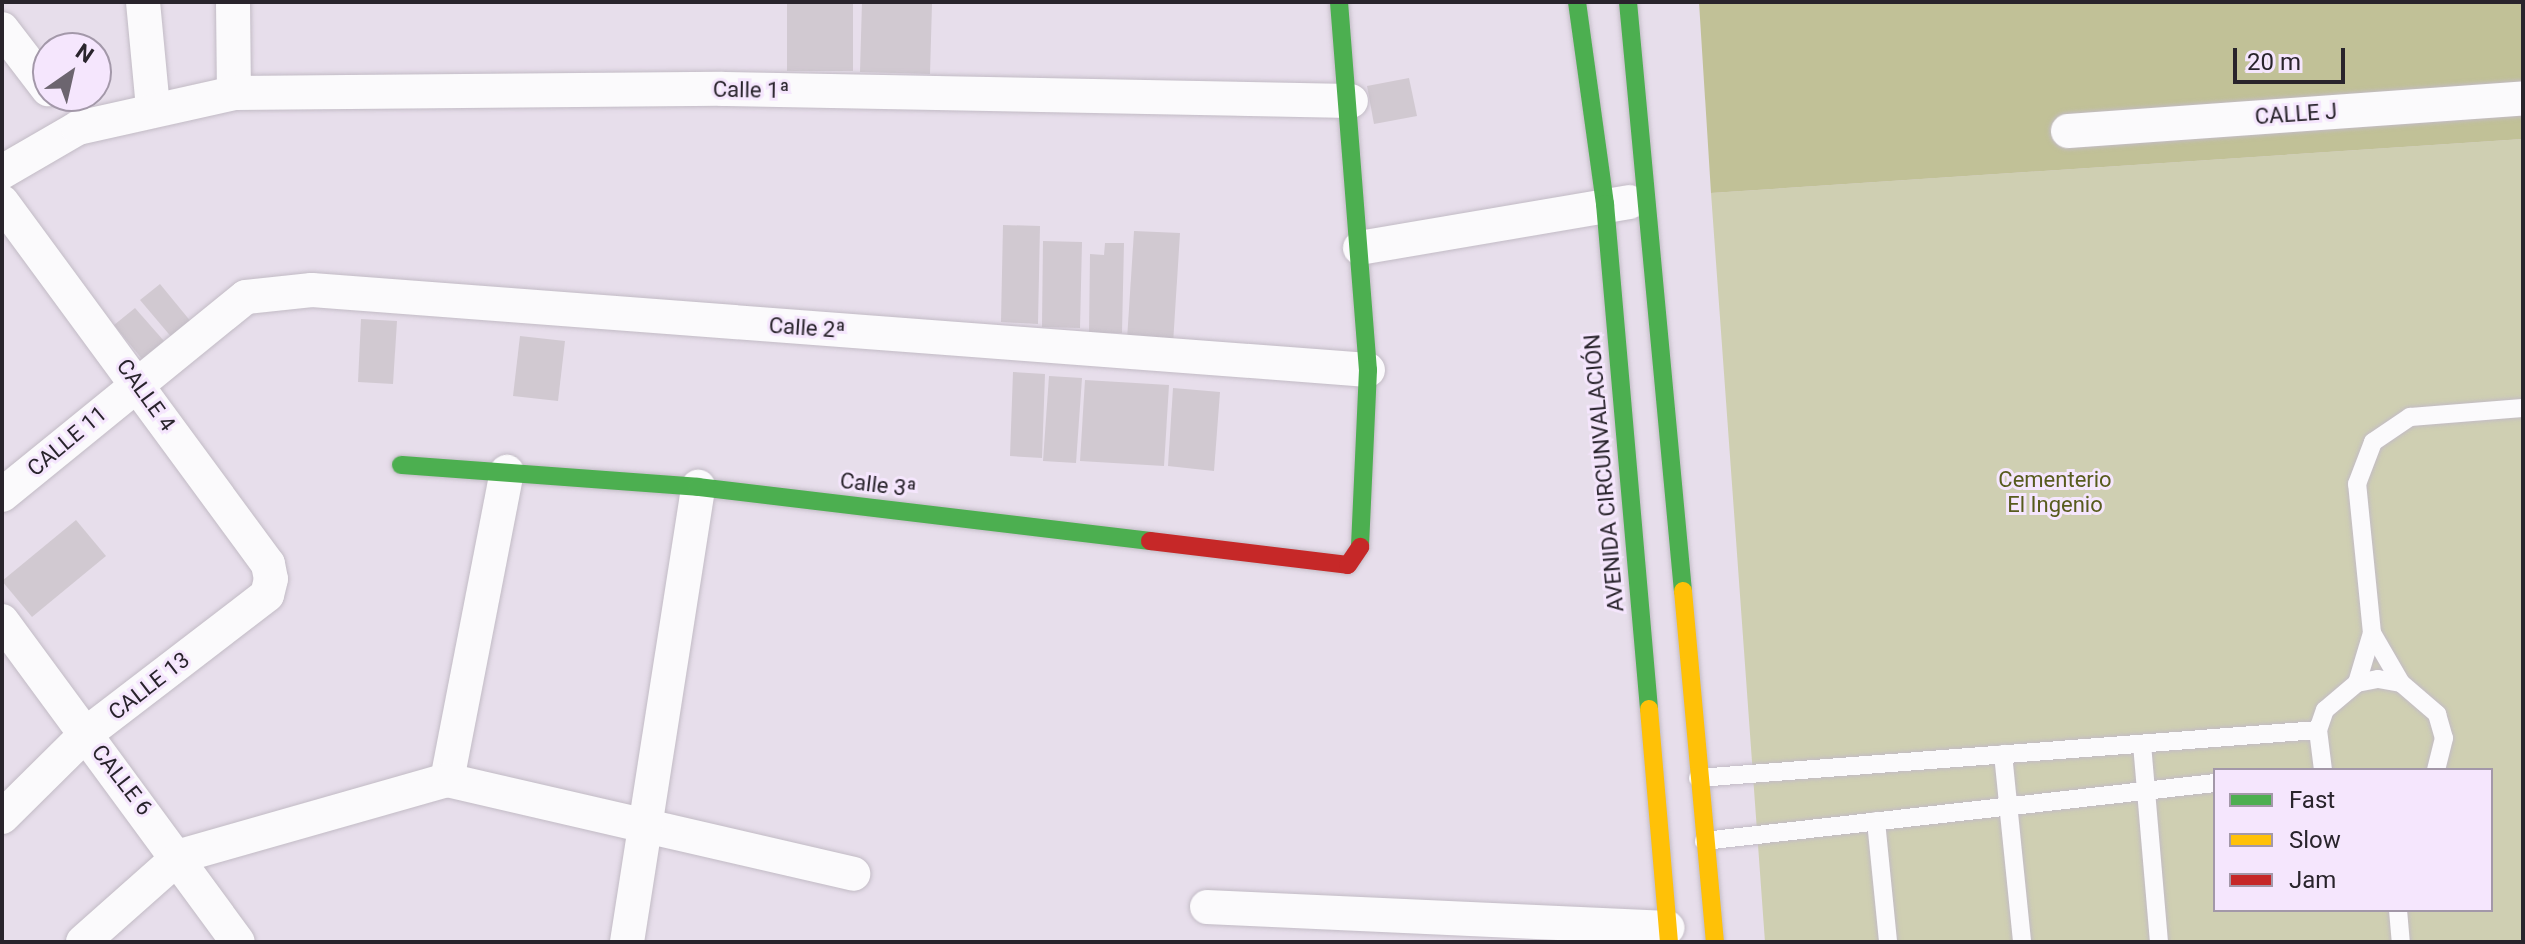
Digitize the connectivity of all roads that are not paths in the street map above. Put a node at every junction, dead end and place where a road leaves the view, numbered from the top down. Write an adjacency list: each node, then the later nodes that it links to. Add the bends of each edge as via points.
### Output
1 (143, 2): 11 (street)
2 (233, 2): 8 (street)
3 (1339, 2): 10 (main road)
4 (1577, 2): 18 (main road, AVENIDA CIRCUNVALACIÓN)
5 (1628, 2): 16 (main road)
6 (2, 29): 7 (street)
7 (32, 68)
8 (234, 93): 10 (street, Calle 1ª, via 722,89); 11 (street, Calle 1ª)
9 (2523, 98): 14 (street, CALLE J)
10 (1351, 101): 19 (main road)
11 (153, 108): 13 (street, Calle 1ª)
12 (66, 112): 13 (street)
13 (78, 128): 15 (street, Calle 1ª)
14 (2068, 131)
15 (2, 172)
16 (1642, 201): 18 (street); 39 (main road)
17 (2, 202): 22 (street, CALLE 4)
18 (1605, 204): 19 (street); 41 (main road, AVENIDA CIRCUNVALACIÓN)
19 (1360, 248): 21 (main road)
20 (246, 297): 21 (street, Calle 2ª, via 312,290); 22 (street, CALLE 11)
21 (1368, 370): 26 (main road, Calle 3ª, via 1360,550 1348,565)
22 (137, 383): 27 (street, CALLE 11); 28 (street, CALLE 4, via 268,564)
23 (2523, 408): 30 (lane, via 2410,417 2373,442 2357,484)
24 (401, 465): 25 (main road, Calle 3ª)
25 (507, 472): 26 (main road, Calle 3ª); 40 (street)
26 (698, 487): 47 (street)
27 (2, 495)
28 (267, 595): 34 (street, CALLE 13)
29 (2, 621): 34 (street, CALLE 6)
30 (2372, 633): 31 (lane); 32 (lane)
31 (2357, 683): 32 (lane); 33 (lane, via 2325,710)
32 (2401, 683): 38 (lane, via 2437,714 2444,738)
33 (2318, 730): 35 (lane); 37 (lane)
34 (86, 734): 45 (street, CALLE 13); 50 (street, CALLE 6)
35 (2142, 744): 36 (lane); 43 (lane)
36 (2003, 754): 39 (lane); 44 (lane)
37 (2323, 768)
38 (2436, 768)
39 (1701, 777): 41 (lane); 48 (main road)
40 (447, 780): 47 (street); 50 (street)
41 (1655, 781): 49 (main road, AVENIDA CIRCUNVALACIÓN)
42 (2213, 783): 43 (lane)
43 (2147, 791): 44 (lane); 61 (lane)
44 (2009, 806): 46 (lane); 60 (lane)
45 (2, 817)
46 (1876, 821): 48 (lane); 59 (lane)
47 (643, 831): 51 (street); 57 (street)
48 (1708, 840): 49 (lane); 58 (main road)
49 (1662, 845): 54 (main road, AVENIDA CIRCUNVALACIÓN)
50 (180, 856): 55 (street); 56 (street, CALLE 6)
51 (853, 874)
52 (1207, 907): 54 (street)
53 (2398, 912): 62 (lane)
54 (1668, 935)
55 (83, 942)
56 (238, 942)
57 (627, 942)
58 (1715, 942)
59 (1888, 942)
60 (2022, 942)
61 (2159, 942)
62 (2401, 942)

